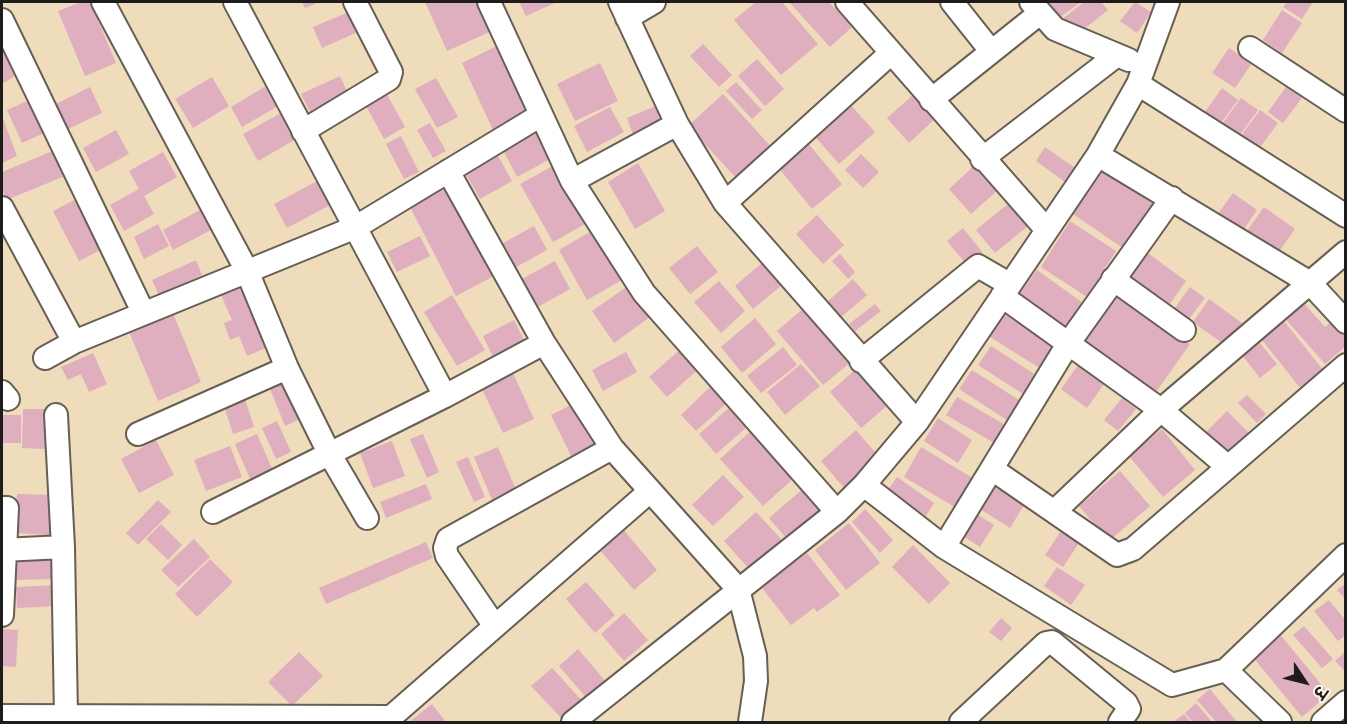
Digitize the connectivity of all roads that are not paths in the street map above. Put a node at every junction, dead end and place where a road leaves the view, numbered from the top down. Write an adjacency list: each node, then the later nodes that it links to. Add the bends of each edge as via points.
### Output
1 (103, 2): 33 (street)
2 (235, 2): 21 (street)
3 (355, 2): 21 (street, via 391,72 389,79)
4 (489, 2): 19 (street)
5 (654, 2): 10 (street)
6 (847, 2): 14 (street)
7 (952, 2): 13 (street)
8 (1168, 2): 16 (street)
9 (1035, 7): 13 (street); 15 (street, via 1055,29)
10 (623, 10): 20 (street)
11 (2, 20): 37 (street)
12 (1250, 48): 18 (street)
13 (991, 51): 17 (street)
14 (891, 53): 17 (street); 27 (street)
15 (1117, 56): 16 (street); 23 (street)
16 (1141, 75): 22 (street); 29 (street)
17 (931, 100): 23 (street)
18 (1346, 111)
19 (541, 115): 24 (street); 25 (street)
20 (677, 124): 25 (street); 27 (street)
21 (303, 131): 30 (street)
22 (1098, 155): 26 (street); 31 (street)
23 (982, 159): 31 (street)
24 (448, 171): 30 (street); 41 (street)
25 (572, 181): 61 (street, via 644,293)
26 (1172, 198): 34 (street); 35 (street)
27 (725, 202): 44 (street)
28 (2, 208): 40 (street)
29 (1346, 216)
30 (356, 227): 33 (street); 47 (street)
31 (1046, 229): 36 (street)
32 (1346, 252): 35 (street)
33 (247, 271): 37 (street); 46 (street)
34 (1113, 279): 39 (street); 42 (street)
35 (1310, 283): 38 (street); 48 (street)
36 (1006, 290): 42 (street); 44 (street, via 978,266); 50 (street)
37 (143, 312): 40 (street)
38 (1346, 322)
39 (1184, 330)
40 (74, 342): 43 (street)
41 (544, 343): 47 (street); 52 (street)
42 (1068, 344): 48 (street); 55 (street)
43 (45, 358)
44 (861, 361): 50 (street)
45 (1346, 365): 54 (street)
46 (287, 368): 51 (street); 53 (street)
47 (445, 396): 53 (street)
48 (1161, 410): 54 (street); 59 (street)
49 (56, 415): 63 (street)
50 (917, 422): 56 (street)
51 (138, 434)
52 (612, 448): 57 (street); 69 (street, via 448,539 447,556)
53 (329, 453): 60 (street); 62 (street)
54 (1227, 466): 59 (street, via 1133,549 1117,555)
55 (992, 469): 59 (street); 64 (street)
56 (864, 485): 61 (street); 64 (street)
57 (649, 492): 67 (street); 69 (street)
58 (2, 508): 65 (street, via 7,508)
59 (1056, 510)
60 (213, 512)
61 (837, 512): 67 (street)
62 (367, 518)
63 (63, 547): 65 (street); 73 (street)
64 (944, 547): 70 (street, via 1172,685)
65 (3, 550): 68 (street)
66 (1346, 555): 70 (street)
67 (738, 590): 75 (street); 76 (street, via 755,656)
68 (2, 615)
69 (494, 626): 73 (street, via 391,717)
70 (1226, 670): 79 (street)
71 (1346, 702): 74 (street)
72 (2, 716): 73 (street)
73 (66, 716)
74 (1332, 719)
75 (573, 723)
76 (750, 723)
77 (961, 723): 78 (street, via 1046,643 1052,642 1126,703 1129,709)
78 (1120, 723)
79 (1280, 723)

